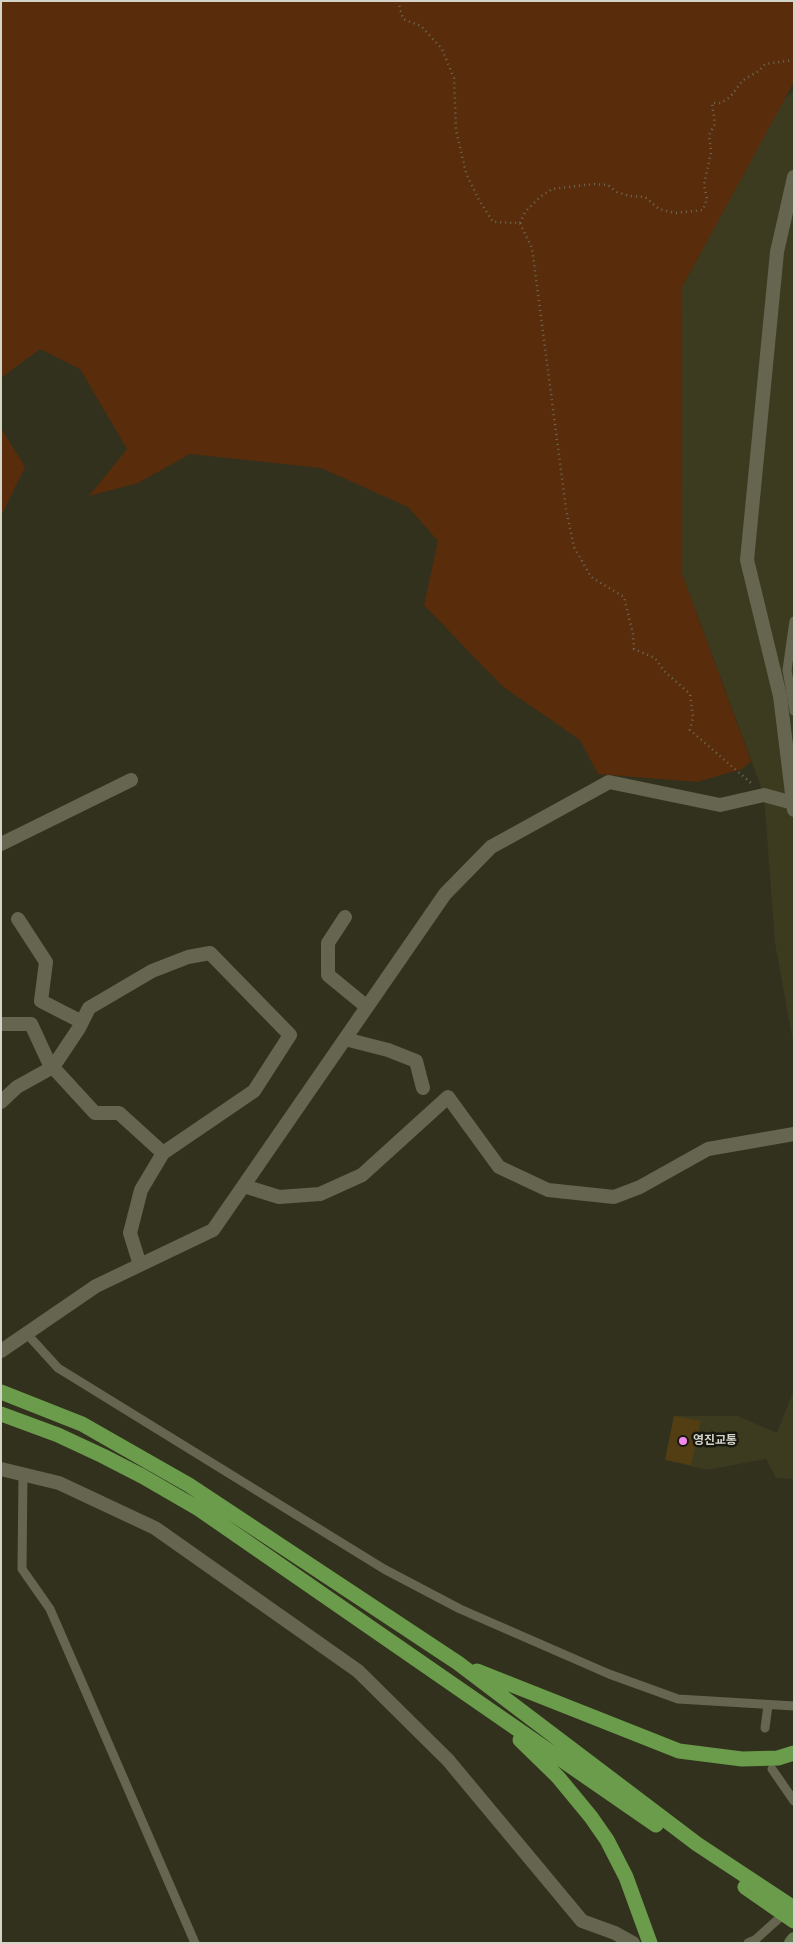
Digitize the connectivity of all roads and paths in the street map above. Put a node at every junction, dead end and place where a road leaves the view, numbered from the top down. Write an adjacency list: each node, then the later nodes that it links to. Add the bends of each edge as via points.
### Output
1 (398, 1): 4 (path, via 403,19 421,26 442,49 454,78 456,130 466,173 479,200 493,222)
2 (794, 60): 4 (path, via 765,64 759,72 743,80 730,97 721,103 712,103 715,124 709,135 711,152 704,185 708,199 703,210 674,213 659,209 645,196 629,196 608,185 593,184 552,189 525,212)
3 (794, 178): 9 (street, via 776,252 747,560 780,696)
4 (520, 223): 8 (path, via 532,248 566,509 574,547 591,577 624,597 634,649 655,658 664,671 690,694 693,717 690,730)
5 (794, 621): 6 (lane, via 787,670)
6 (794, 711)
7 (131, 780): 10 (street)
8 (764, 795): 9 (street); 13 (street, via 720,805 609,782 491,847 445,894)
9 (793, 807)
10 (1, 844)
11 (345, 917): 13 (street, via 328,943 328,975)
12 (18, 919): 14 (street, via 46,962 41,1001)
13 (367, 1007): 16 (street)
14 (82, 1022): 17 (street); 21 (street, via 89,1008 152,971 188,957 210,954 290,1035 254,1091)
15 (1, 1024): 17 (street, via 31,1024)
16 (345, 1039): 18 (street, via 416,1061); 22 (street)
17 (53, 1067): 19 (street, via 17,1087); 21 (street, via 95,1113 119,1113)
18 (423, 1088)
19 (1, 1102)
20 (794, 1134): 22 (street, via 708,1149 640,1187 614,1196 548,1190 499,1167 448,1097 362,1175 320,1194 279,1197)
21 (163, 1153): 23 (street, via 141,1190 130,1233)
22 (244, 1186): 23 (street, via 213,1230)
23 (140, 1265): 24 (street, via 96,1286)
24 (27, 1334): 25 (street); 32 (lane, via 58,1368 384,1569 460,1609 609,1674 678,1699)
25 (1, 1351)
26 (1, 1392): 30 (highway, via 82,1424 189,1485)
27 (1, 1414): 31 (highway, via 47,1431 142,1476 199,1509)
28 (1, 1469): 29 (street)
29 (23, 1474): 41 (street, via 59,1483 155,1528 358,1671 448,1760 582,1921); 42 (lane, via 22,1569 50,1609)
30 (458, 1664): 35 (highway, via 679,1751 742,1759 778,1758); 38 (highway)
31 (437, 1673): 38 (highway); 44 (highway, via 529,1748 591,1817 607,1840 632,1890)
32 (768, 1705): 33 (lane); 34 (lane)
33 (794, 1706)
34 (765, 1728)
35 (794, 1753)
36 (772, 1769): 37 (lane)
37 (794, 1801)
38 (695, 1847): 39 (highway); 40 (highway)
39 (794, 1906): 45 (lane, via 756,1940)
40 (794, 1921)
41 (615, 1938): 43 (street)
42 (195, 1943)
43 (634, 1943)
44 (650, 1943)
45 (748, 1943)

